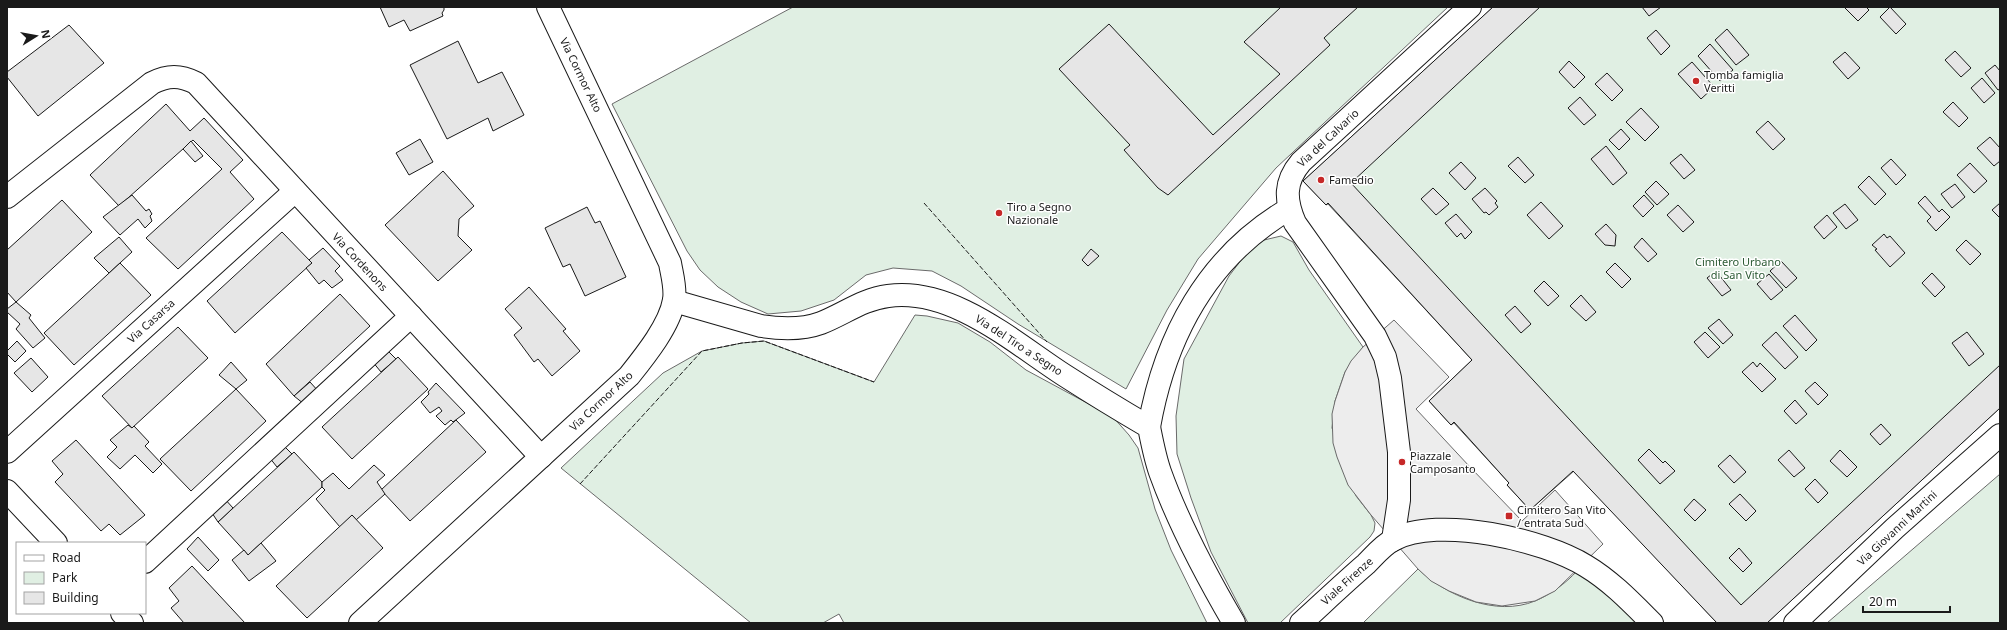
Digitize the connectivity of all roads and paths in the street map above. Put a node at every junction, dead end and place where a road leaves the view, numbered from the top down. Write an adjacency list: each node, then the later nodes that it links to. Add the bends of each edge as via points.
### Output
1 (548, 7): 6 (street, Via Cormor Alto, via 670,263)
2 (1470, 7): 5 (street, Via del Calvario, via 1301,162 1289,181)
3 (295, 191): 4 (street, Via Cordenons, via 196,83 174,76 152,83); 7 (street, Via Cordenons); 10 (street, Via Casarsa)
4 (7, 197)
5 (1289, 209): 8 (street, via 1254,232 1220,264 1196,298 1184,318 1160,374); 13 (street, Via del Calvario, via 1303,235 1375,336 1385,357 1398,445 1400,500)
6 (674, 301): 8 (street, Via del Tiro a Segno, via 761,326 790,328 820,323 854,306 888,295 926,298 985,321 1063,375); 11 (street, Via Cormor Alto, via 650,350 630,376)
7 (411, 316): 11 (street, Via Cordenons); 15 (street)
8 (1149, 428): 19 (street, via 1160,471 1178,517)
9 (2000, 435): 22 (street, Via Giovanni Martini, via 1895,528)
10 (7, 452)
11 (541, 457): 18 (street, Via Cormor Alto)
12 (7, 491): 14 (street)
13 (1392, 540): 20 (street, Viale Firenze); 21 (street, via 1428,530 1457,530 1489,533 1537,545 1584,564 1604,578)
14 (55, 542)
15 (146, 561)
16 (123, 614): 17 (street)
17 (132, 623)
18 (360, 623)
19 (1234, 623)
20 (1301, 623)
21 (1652, 623)
22 (1795, 623)

